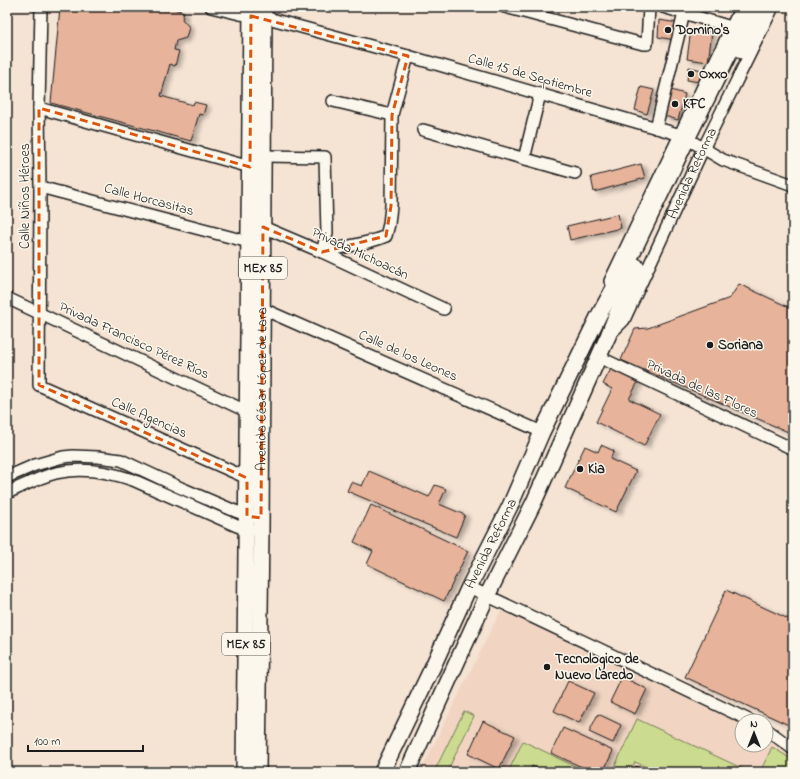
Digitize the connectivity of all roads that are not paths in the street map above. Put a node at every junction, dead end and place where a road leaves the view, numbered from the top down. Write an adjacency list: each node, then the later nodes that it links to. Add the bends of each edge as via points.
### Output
1 (41, 7): 17 (street, Calle Niños Héroes)
2 (210, 7): 11 (street, Calle 15 de Septiembre)
3 (505, 7): 10 (street)
4 (649, 7): 10 (street, via 647,44)
5 (662, 7): 12 (street)
6 (741, 7): 13 (street, Avenida Reforma)
7 (752, 7): 21 (main road, Avenida Reforma)
8 (764, 7): 21 (main road, Avenida Reforma)
9 (773, 7): 21 (street, Avenida Reforma)
10 (521, 9)
11 (258, 12): 14 (street, Calle 15 de Septiembre); 22 (main road, Avenida César López de Lara / MEX 85); 24 (main road, Avenida César López de Lara / MEX 85)
12 (684, 13): 13 (street); 19 (street)
13 (731, 28): 21 (street, Avenida Reforma)
14 (408, 56): 15 (street, Calle 15 de Septiembre); 18 (street)
15 (540, 94): 19 (street, Calle 15 de Septiembre); 23 (street)
16 (332, 101): 18 (street)
17 (39, 108): 24 (street); 27 (street, Calle Niños Héroes)
18 (392, 115): 30 (street, via 391,206 386,236)
19 (656, 128): 21 (street, Calle 15 de Septiembre)
20 (423, 130): 23 (street)
21 (691, 141): 26 (street, Calle 15 de Septiembre, via 723,160); 35 (main road, Avenida Reforma); 38 (main road, Avenida Reforma, via 599,315)
22 (264, 156): 28 (main road, Avenida César López de Lara / MEX 85); 30 (street, via 325,157 327,233)
23 (524, 159): 25 (street)
24 (250, 167): 29 (main road, Avenida César López de Lara / MEX 85)
25 (575, 173)
26 (793, 185)
27 (40, 186): 29 (street, Calle Horcasitas); 34 (street, Calle Niños Héroes)
28 (263, 227): 30 (street, Privada Michoacán); 32 (main road, Avenida César López de Lara / MEX 85)
29 (249, 242): 37 (main road, Avenida César López de Lara / MEX 85)
30 (322, 252): 33 (street, Privada Michoacán)
31 (7, 298): 34 (street, Privada Francisco Pérez Ríos)
32 (263, 309): 38 (street, Calle de los Leones); 45 (main road, Avenida César López de Lara / MEX 85)
33 (444, 309)
34 (39, 313): 36 (street, Calle Niños Héroes); 37 (street, Privada Francisco Pérez Ríos)
35 (599, 357): 39 (street, Privada de las Flores); 47 (main road, Avenida Reforma, via 534,502)
36 (39, 385): 41 (street, Calle Agencias)
37 (248, 412): 41 (main road, Avenida César López de Lara / MEX 85)
38 (542, 432): 46 (main road, Avenida Reforma, via 510,506)
39 (793, 449)
40 (7, 477): 42 (street, via 35,465 64,457 98,457 121,460)
41 (248, 478): 45 (main road, Avenida César López de Lara / MEX 85)
42 (181, 488): 44 (street); 45 (street)
43 (7, 493): 44 (street, via 56,473 83,471 115,474)
44 (175, 499): 45 (street)
45 (254, 524): 53 (main road, Avenida César López de Lara / MEX 85); 54 (main road, Avenida César López de Lara / MEX 85)
46 (469, 587): 47 (street); 55 (main road, Avenida Reforma)
47 (487, 596): 48 (street); 56 (main road, Avenida Reforma)
48 (734, 713)
49 (774, 732): 51 (street)
50 (774, 734): 52 (street)
51 (793, 740)
52 (793, 749)
53 (244, 772)
54 (258, 772)
55 (382, 772)
56 (407, 772)

